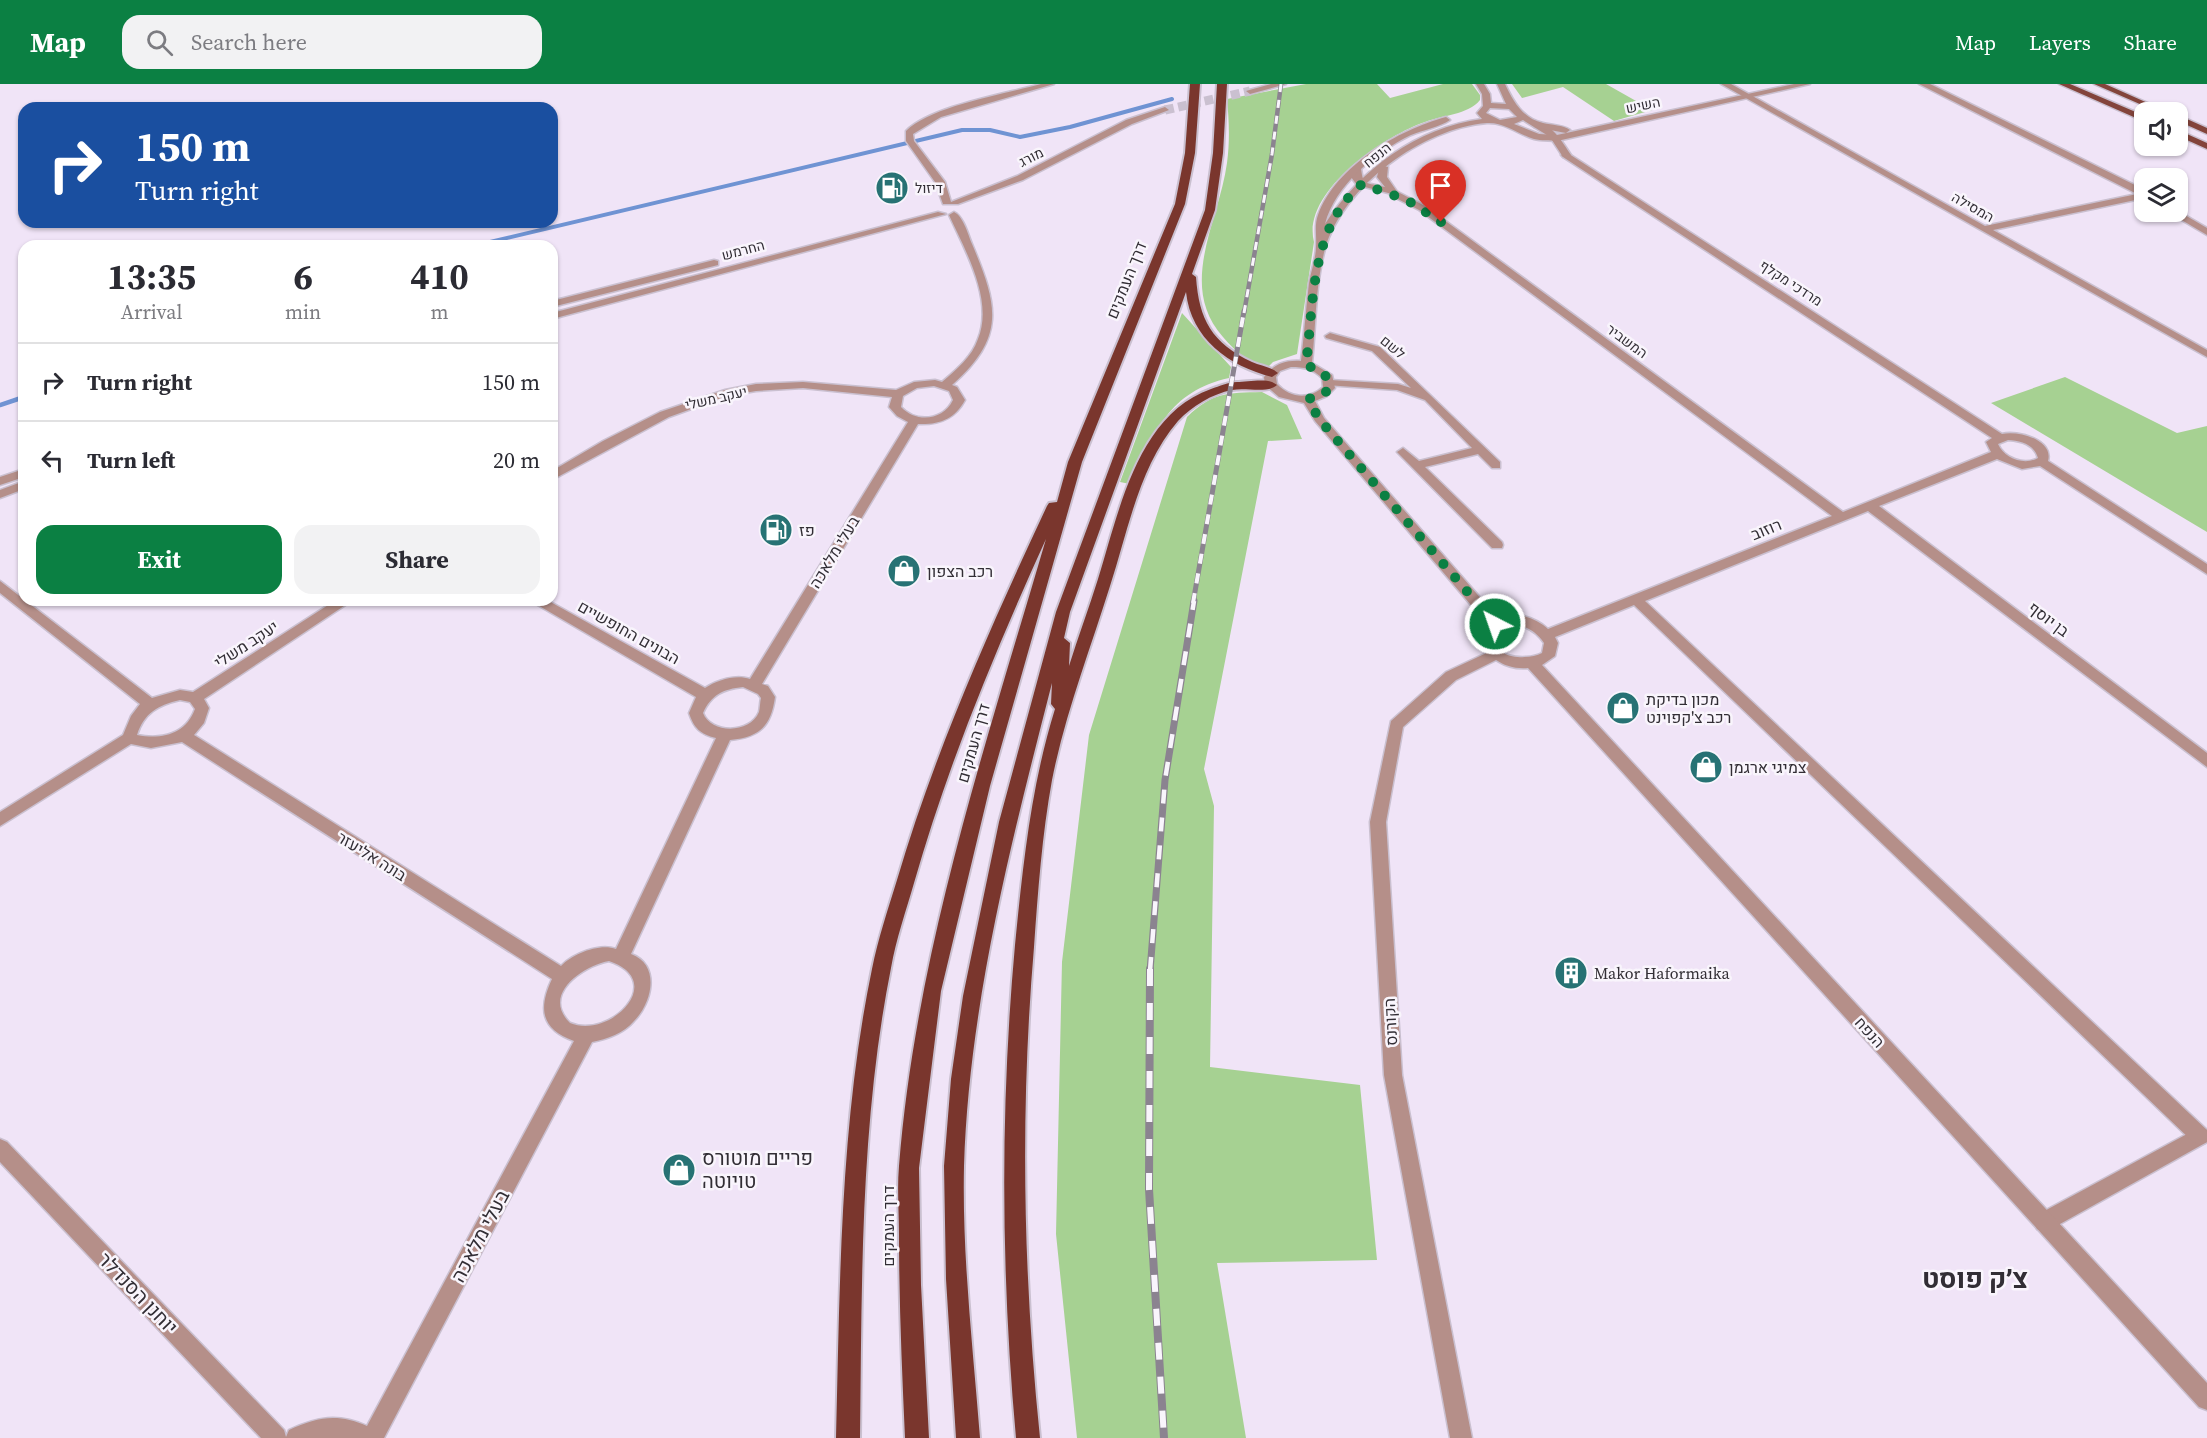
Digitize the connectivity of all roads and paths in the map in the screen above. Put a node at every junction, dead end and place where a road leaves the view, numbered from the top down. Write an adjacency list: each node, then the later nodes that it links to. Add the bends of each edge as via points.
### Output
1 (1050, 84): 37 (street, via 938,115 909,133 910,141 940,182)
2 (1196, 84): 59 (highway, דרך העמקים, via 1190,153 1180,204)
3 (1222, 84): 42 (highway, via 1210,210)
4 (1282, 84): 12 (street)
5 (1480, 84): 16 (street, via 1486,94)
6 (1501, 84): 15 (street)
7 (1725, 84): 13 (street, המסילה)
8 (1806, 84): 13 (street, השיש)
9 (1923, 84): 34 (street)
10 (2063, 84): 18 (main road)
11 (2098, 84): 14 (main road)
12 (1250, 91)
13 (1749, 97): 22 (street, השיש); 39 (street, המסילה)
14 (2140, 102)
15 (1512, 107): 16 (street, הנפח); 19 (street, מרדכי מקלף)
16 (1484, 108): 20 (street, via 1483,116); 32 (street, הנפח, via 1402,136)
17 (1165, 110): 37 (street, מורג, via 1116,129 1053,169)
18 (2134, 113)
19 (1522, 116): 21 (street); 24 (street, מרדכי מקלף)
20 (1491, 120): 21 (street, הנפח); 31 (street, הנפח, via 1468,123 1424,138)
21 (1503, 122): 26 (street, מרדכי מקלף)
22 (1628, 122): 24 (street, מרדכי מקלף, via 1573,130); 28 (street, השיש)
23 (2188, 122): 25 (main road)
24 (1537, 125): 28 (street, מרדכי מקלף)
25 (2207, 131)
26 (1537, 136): 28 (street, מרדכי מקלף); 30 (street, מרדכי מקלף)
27 (2188, 137): 29 (main road)
28 (1557, 138): 30 (street, מרדכי מקלף)
29 (2207, 146)
30 (1566, 155): 55 (street, מרדכי מקלף)
31 (1383, 167): 33 (street, הנפח); 35 (street, via 1382,177)
32 (1358, 170): 33 (street, via 1356,179); 41 (street, הנפח, via 1322,212 1317,235)
33 (1362, 184): 35 (street, המשביר); 41 (street, הנפח, via 1339,208)
34 (2134, 190)
35 (1393, 193): 69 (street, המשביר, via 1431,215)
36 (2134, 197): 39 (street)
37 (949, 207): 43 (street, החרמש); 44 (street, החרמש); 50 (street, via 981,277 986,309 985,338 965,368)
38 (2188, 221): 40 (street)
39 (1984, 229): 46 (street, המסילה)
40 (2207, 232)
41 (1321, 246): 47 (street, הנפח)
42 (1196, 252): 48 (highway, via 1190,277 1197,318 1205,331 1239,361); 78 (highway)
43 (558, 303)
44 (558, 314)
45 (1330, 336): 52 (street, לשם, via 1376,349)
46 (2207, 354)
47 (1306, 365): 48 (street, via 1290,364); 49 (street, via 1323,372)
48 (1271, 379): 53 (street, via 1281,395); 87 (highway, via 1208,391 1176,414 1162,432 1133,490)
49 (1330, 383): 52 (street, לשם, via 1398,387); 53 (street, via 1325,394)
50 (945, 385): 51 (street, via 914,385); 54 (street, via 959,400 953,412 936,420)
51 (898, 394): 54 (street, via 898,412); 63 (street, יעקב משלי, via 788,385 736,391 675,407)
52 (1429, 398): 56 (street, לשם)
53 (1308, 399): 79 (street, via 1319,419)
54 (915, 420): 83 (street, בעלי מלאכה)
55 (1999, 437): 58 (street, via 1992,442); 60 (street, via 2030,441 2042,450)
56 (1481, 450): 61 (street); 62 (street, לשם)
57 (1403, 452): 61 (street)
58 (1998, 454): 60 (street, via 2020,464); 68 (street, רוזוב)
59 (1075, 462): 103 (highway, via 957,728 913,852 881,968 860,1100); 104 (highway, דרך העמקים, via 982,786 932,991 909,1168)
60 (2041, 462): 71 (street)
61 (1417, 465): 70 (street)
62 (1496, 465)
63 (558, 474)
64 (18, 475): 65 (street)
65 (0, 481)
66 (18, 487): 67 (street)
67 (0, 494)
68 (1870, 506): 69 (street, רוזוב); 91 (street, בן יוסף)
69 (1842, 517): 74 (street, רוזוב)
70 (1497, 544)
71 (2207, 570)
72 (0, 585): 73 (street)
73 (18, 599)
74 (1636, 600): 80 (street, רוזוב); 97 (street, via 2200,1136)
75 (26, 606): 86 (street)
76 (337, 606): 85 (street, יעקב משלי)
77 (547, 606): 84 (street, הבונים החופשיים)
78 (1063, 612): 87 (highway); 105 (highway, via 1008,822 973,996 961,1079 954,1166)
79 (1495, 624): 80 (street, via 1503,620 1523,621); 81 (street, via 1487,641)
80 (1547, 635): 82 (street, via 1551,643 1548,656)
81 (1495, 654): 82 (street, via 1513,663); 107 (street, הקורנס, via 1451,676 1396,725 1378,822 1394,1075)
82 (1533, 664): 97 (street, הנפח)
83 (754, 685): 84 (street, via 723,685); 89 (street, via 768,697 766,715 749,730)
84 (705, 695): 89 (street, via 696,713 698,721 704,728)
85 (195, 698): 86 (street, via 170,697); 88 (street, via 202,708 201,715)
86 (150, 704): 90 (street, via 135,718)
87 (1058, 729): 106 (highway, via 1048,762 1035,844 1013,1108 1016,1269)
88 (182, 735): 90 (street, via 159,744); 94 (street, בונה אליעזר)
89 (724, 736): 93 (street)
90 (129, 738): 92 (street)
91 (2207, 761)
92 (0, 820)
93 (621, 956): 94 (street, via 609,954 584,960); 95 (street, via 632,961 644,980 638,1005 616,1026)
94 (562, 976): 95 (street, via 554,989 553,1015 561,1026)
95 (587, 1034): 102 (street, בעלי מלאכה)
96 (0, 1148): 99 (street, יוחנן הסנדלר)
97 (2044, 1222): 98 (street, הנפח)
98 (2207, 1399)
99 (276, 1438)
100 (297, 1438): 101 (street, via 332,1426 354,1429)
101 (367, 1438)
102 (372, 1438)
103 (848, 1438)
104 (917, 1438)
105 (968, 1438)
106 (1028, 1438)
107 (1461, 1438)

